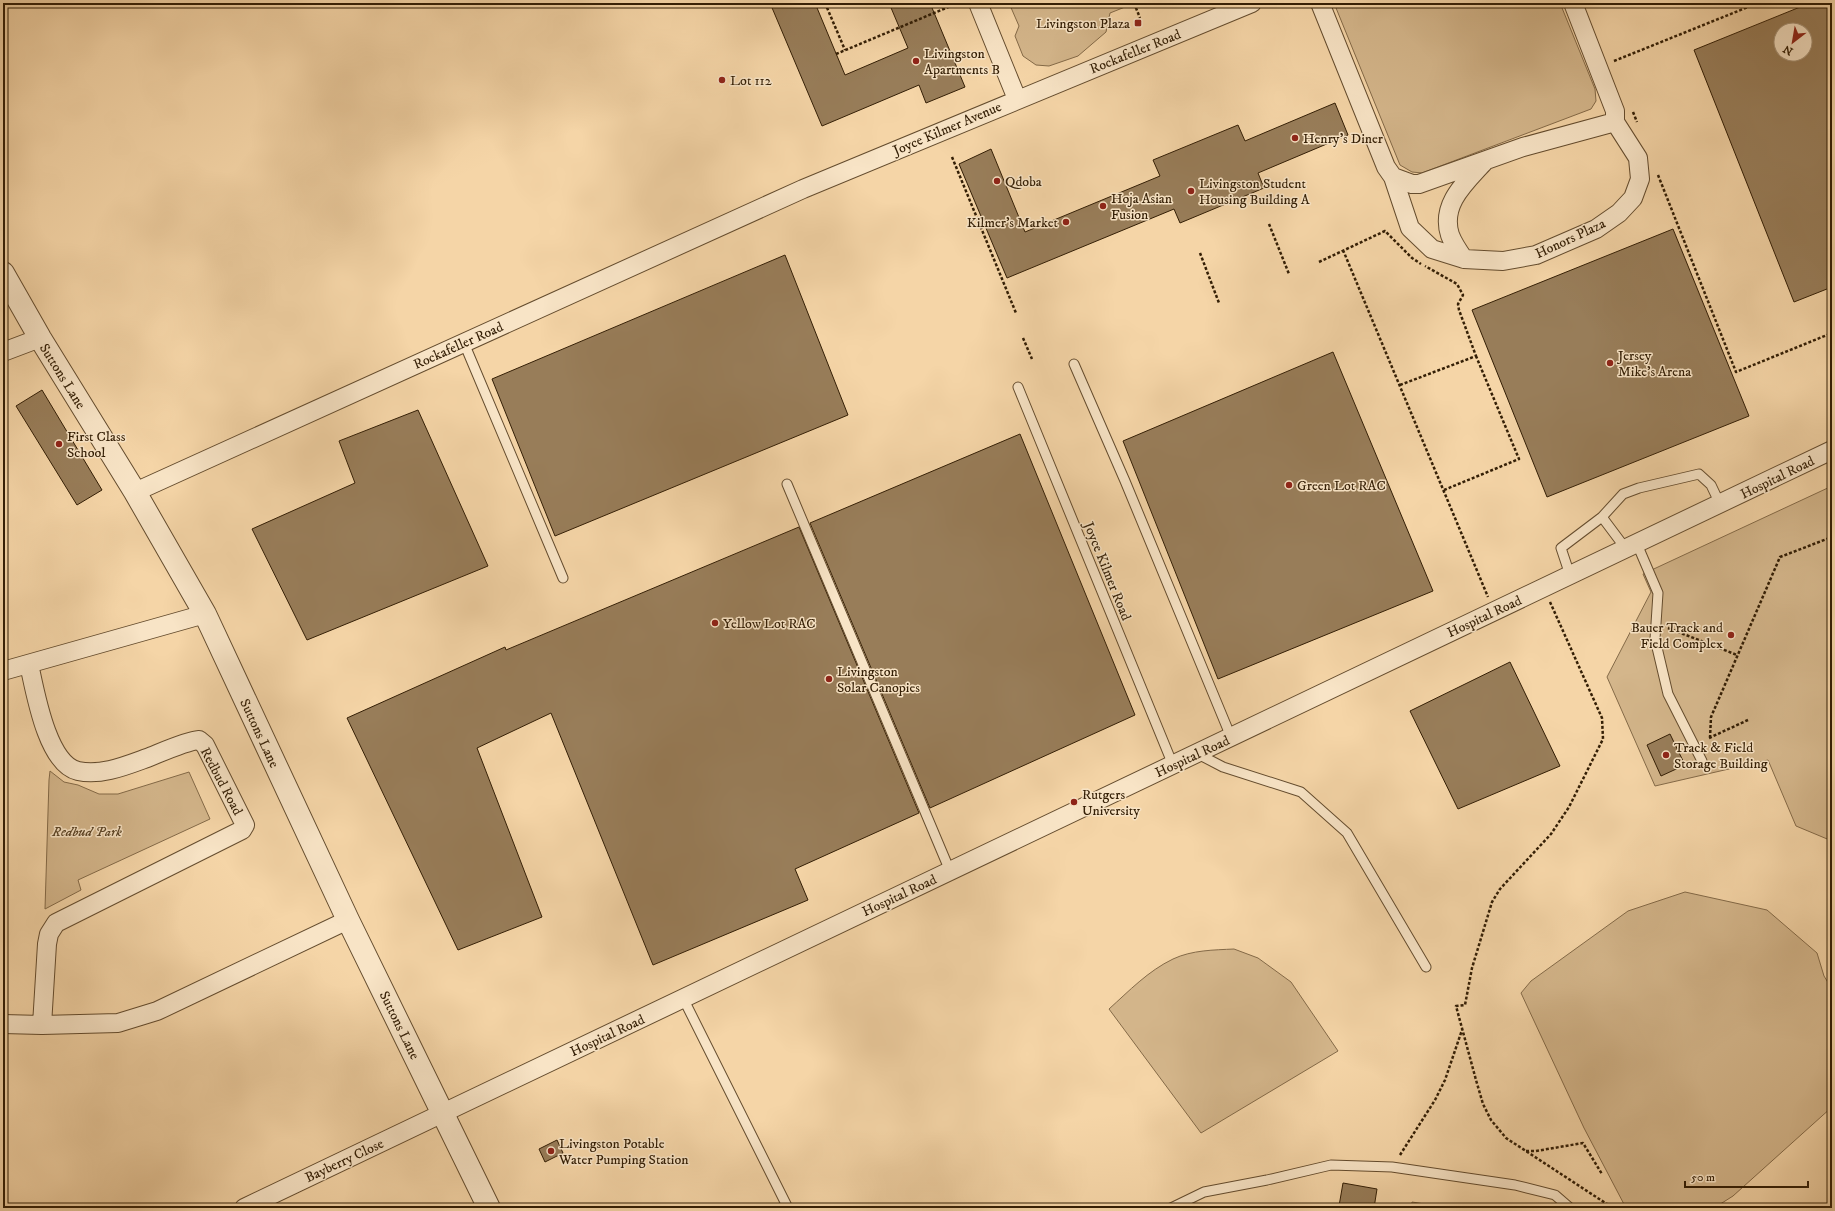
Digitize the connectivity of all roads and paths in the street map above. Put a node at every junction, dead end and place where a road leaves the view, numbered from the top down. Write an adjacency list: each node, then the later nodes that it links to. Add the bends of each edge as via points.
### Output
1 (825, 3): 10 (path)
2 (958, 3): 10 (path)
3 (978, 3): 13 (street, Joyce Kilmer Avenue)
4 (1134, 3): 9 (path)
5 (1252, 3): 13 (street, Rockafeller Road)
6 (1320, 3): 20 (street, Honors Plaza, via 1386,166)
7 (1573, 3): 15 (street, Honors Plaza, via 1615,110)
8 (1758, 3): 12 (path, via 1613,62)
9 (1140, 18)
10 (845, 50): 11 (path)
11 (836, 54)
12 (1615, 68)
13 (1018, 99): 21 (street, Joyce Kilmer Avenue)
14 (1631, 107): 16 (path)
15 (1615, 122): 18 (street); 25 (street, Honors Plaza, via 1638,158 1640,179 1632,198 1619,213 1596,229 1536,255 1504,262)
16 (1639, 129)
17 (952, 157): 30 (path)
18 (1485, 161): 20 (street, via 1419,184 1412,184); 25 (street, via 1459,189 1452,201 1448,218 1450,235)
19 (1657, 173): 31 (path, via 1736,372)
20 (1393, 176): 25 (street, Honors Plaza, via 1410,228 1432,249)
21 (782, 199): 34 (street, Rockafeller Road)
22 (1269, 224): 28 (path)
23 (1343, 250): 26 (path); 36 (path, via 1385,232 1412,258 1457,284 1462,295 1458,304 1459,310); 39 (path)
24 (1200, 252): 29 (path)
25 (1464, 259)
26 (1319, 262)
27 (3, 273): 32 (street, Suttons Lane)
28 (1289, 274)
29 (1219, 303)
30 (1016, 313)
31 (1832, 333)
32 (40, 338): 35 (street); 44 (street, Suttons Lane)
33 (1023, 338): 37 (path)
34 (464, 343): 44 (street, Rockafeller Road); 50 (lane)
35 (3, 352)
36 (1476, 356): 39 (path); 43 (path, via 1519,459)
37 (1032, 359)
38 (1074, 364): 59 (lane)
39 (1400, 385): 43 (path)
40 (1018, 387): 64 (lane, Joyce Kilmer Road)
41 (1832, 450): 45 (street, Hospital Road)
42 (787, 484): 65 (lane)
43 (1444, 490): 51 (path)
44 (135, 492): 53 (street, Suttons Lane)
45 (1720, 504): 46 (lane, via 1711,485 1699,474 1623,494); 48 (street, Hospital Road)
46 (1602, 518): 48 (lane); 49 (lane, via 1561,548)
47 (1832, 536): 55 (path, via 1780,557)
48 (1631, 546): 49 (street, Hospital Road); 54 (lane, via 1658,593)
49 (1570, 575): 59 (street, Hospital Road)
50 (562, 578)
51 (1490, 600)
52 (1550, 602): 71 (path, via 1602,718 1603,739 1569,807 1552,834 1500,889 1492,902 1472,968 1465,1005 1456,1006)
53 (205, 614): 56 (street); 66 (street, Suttons Lane)
54 (1657, 623): 55 (path); 61 (lane, via 1655,639 1668,694)
55 (1737, 655): 60 (path, via 1712,717)
56 (29, 664): 57 (street); 70 (street, Redbud Road, via 48,738 57,754 67,764 77,771 95,772 120,768 199,740 205,746 245,825 242,830 56,923 46,944)
57 (3, 671)
58 (1748, 720): 60 (path)
59 (1231, 737): 62 (street, Hospital Road)
60 (1710, 738): 61 (path)
61 (1694, 746): 63 (lane)
62 (1196, 754): 64 (street, Hospital Road); 67 (lane, via 1224,767 1301,792 1347,833)
63 (1702, 761)
64 (1173, 765): 65 (street, Hospital Road)
65 (950, 871): 68 (street, Hospital Road)
66 (348, 920): 70 (street, via 157,1011 118,1023); 72 (street, Suttons Lane)
67 (1426, 967)
68 (683, 998): 72 (street, Hospital Road); 78 (lane)
69 (3, 1024): 70 (street)
70 (42, 1025)
71 (1462, 1029): 73 (path, via 1483,1104 1491,1120 1506,1138); 74 (path, via 1439,1093)
72 (443, 1113): 76 (street, Bayberry Close); 77 (street, Suttons Lane)
73 (1526, 1151): 75 (path, via 1536,1152 1583,1142); 81 (path)
74 (1392, 1167): 79 (lane, via 1331,1165 1204,1192); 80 (lane, via 1515,1185 1555,1195)
75 (1602, 1174)
76 (244, 1208)
77 (489, 1208)
78 (788, 1208)
79 (1171, 1208)
80 (1570, 1208)
81 (1613, 1208)

